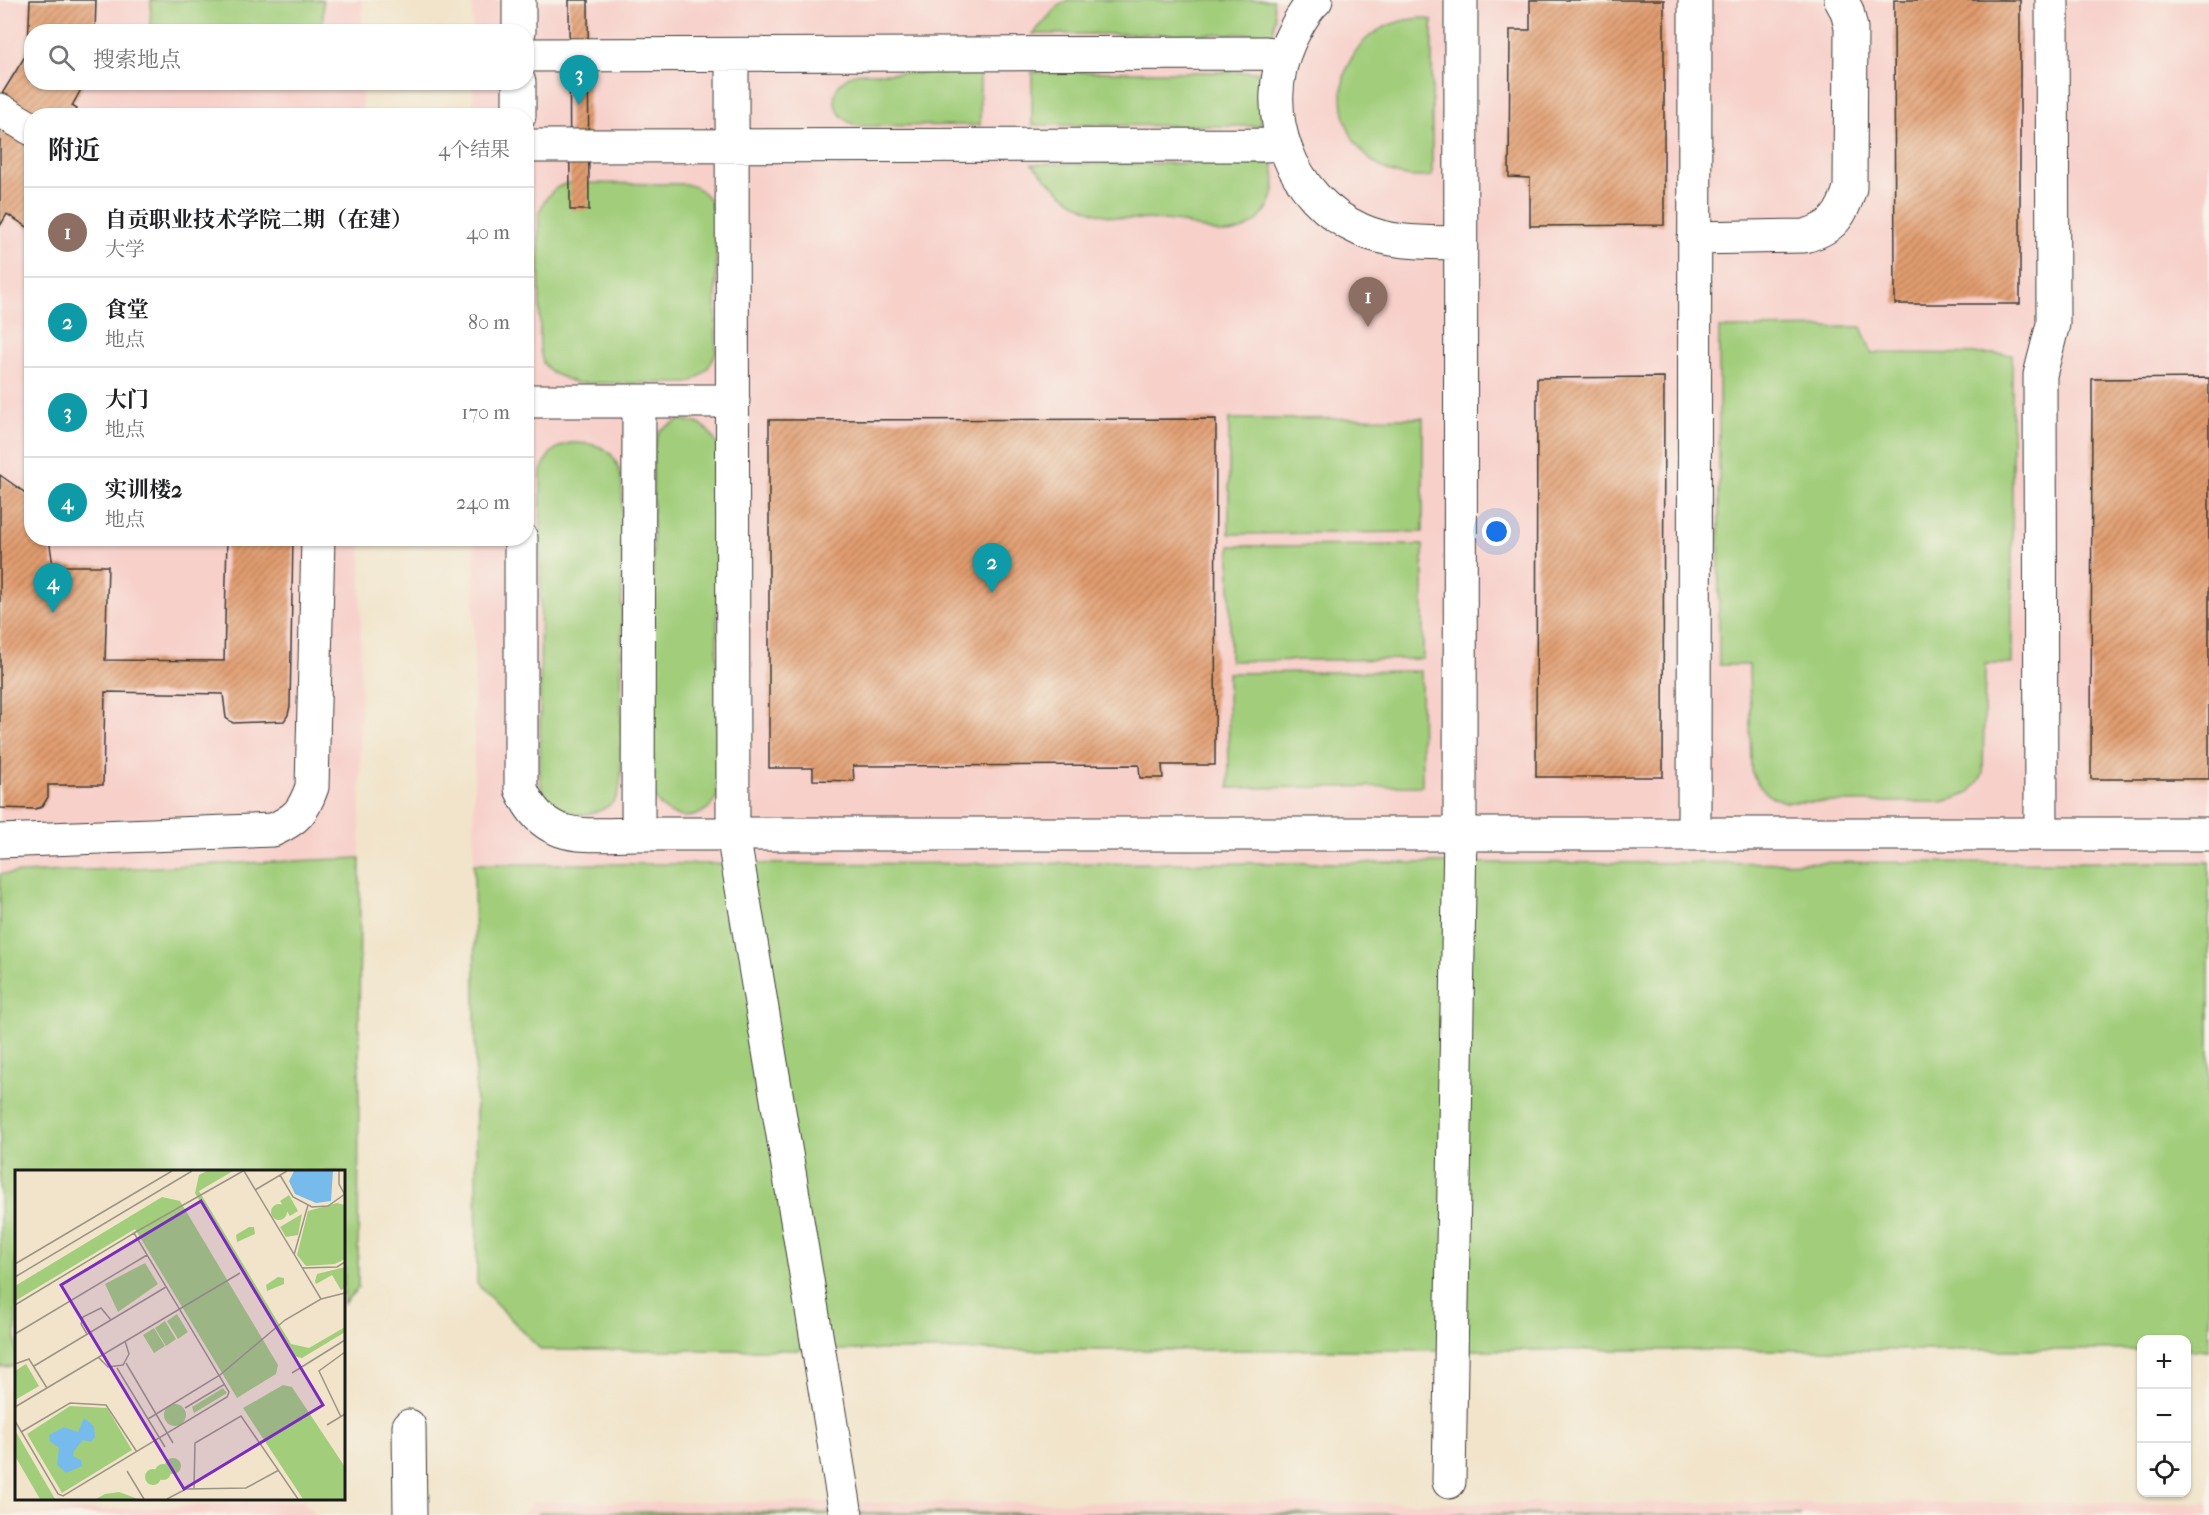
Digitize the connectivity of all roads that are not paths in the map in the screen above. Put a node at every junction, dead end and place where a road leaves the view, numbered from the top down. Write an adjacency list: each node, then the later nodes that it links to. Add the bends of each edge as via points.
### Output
1 (519, 0): 7 (street)
2 (1317, 0): 10 (street, via 1295,28)
3 (1461, 0): 18 (street)
4 (1695, 0): 17 (street)
5 (1841, 0): 17 (street, via 1851,28 1850,188 1842,212 1832,224 1804,236)
6 (2052, 0): 28 (street, via 2053,324 2040,375)
7 (519, 24)
8 (534, 55): 9 (street)
9 (732, 55): 10 (street); 21 (street)
10 (1283, 56): 15 (street, via 1276,115)
11 (519, 90): 12 (street)
12 (519, 108)
13 (0, 110): 14 (street)
14 (24, 124)
15 (1283, 144): 16 (street); 18 (street, via 1295,171 1313,195 1335,215 1361,230 1390,239)
16 (534, 146)
17 (1694, 238): 25 (street)
18 (1460, 243): 24 (street)
19 (534, 401): 20 (street)
20 (639, 401): 21 (street); 26 (street)
21 (733, 401): 27 (street)
22 (318, 546): 30 (street, via 312,787 304,808 291,822 273,830)
23 (521, 546): 26 (street, via 521,789 540,820 557,831)
24 (1460, 833): 25 (street); 27 (street); 32 (street)
25 (1694, 833): 28 (street)
26 (638, 834): 27 (street)
27 (734, 834): 34 (street)
28 (2041, 834): 29 (street)
29 (2209, 834)
30 (0, 841)
31 (409, 1426): 33 (street)
32 (1449, 1482)
33 (410, 1515)
34 (846, 1515)

